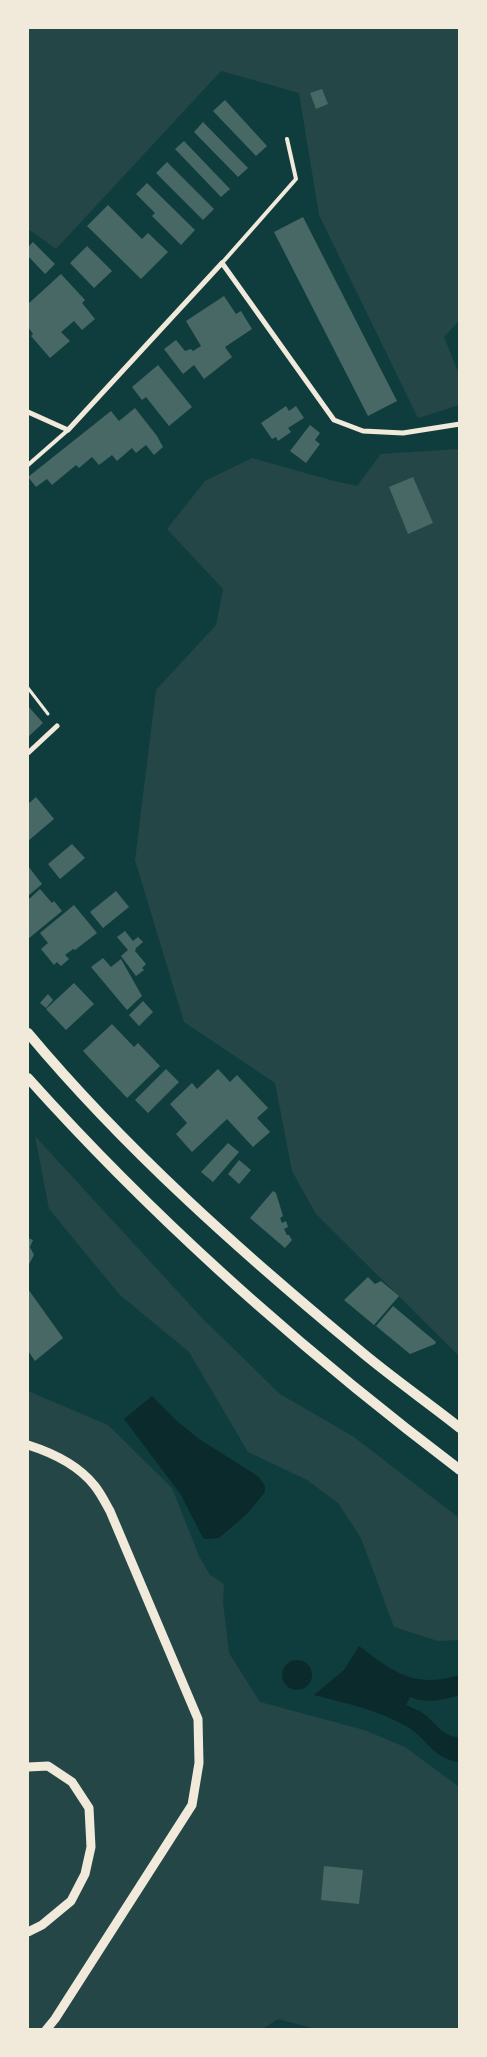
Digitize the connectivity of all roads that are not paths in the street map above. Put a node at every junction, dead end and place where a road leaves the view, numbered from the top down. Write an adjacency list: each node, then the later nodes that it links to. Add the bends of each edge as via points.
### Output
1 (287, 139): 2 (lane, via 296,178)
2 (222, 263): 4 (street, via 334,420 363,431 403,433); 5 (street)
3 (28, 412): 5 (street)
4 (460, 424)
5 (68, 430): 6 (lane)
6 (28, 465)
7 (57, 726): 8 (street)
8 (28, 753)
9 (28, 1033): 11 (main road, via 159,1173 358,1350)
10 (28, 1078): 13 (main road, via 156,1212 230,1282 386,1415)
11 (460, 1428)
12 (28, 1445): 16 (street, via 77,1469 93,1484 110,1511 198,1719 199,1763 192,1805)
13 (460, 1470)
14 (28, 1767): 15 (street, via 48,1766 72,1782 89,1808 91,1847 86,1874 72,1901)
15 (28, 1932)
16 (46, 2030)

